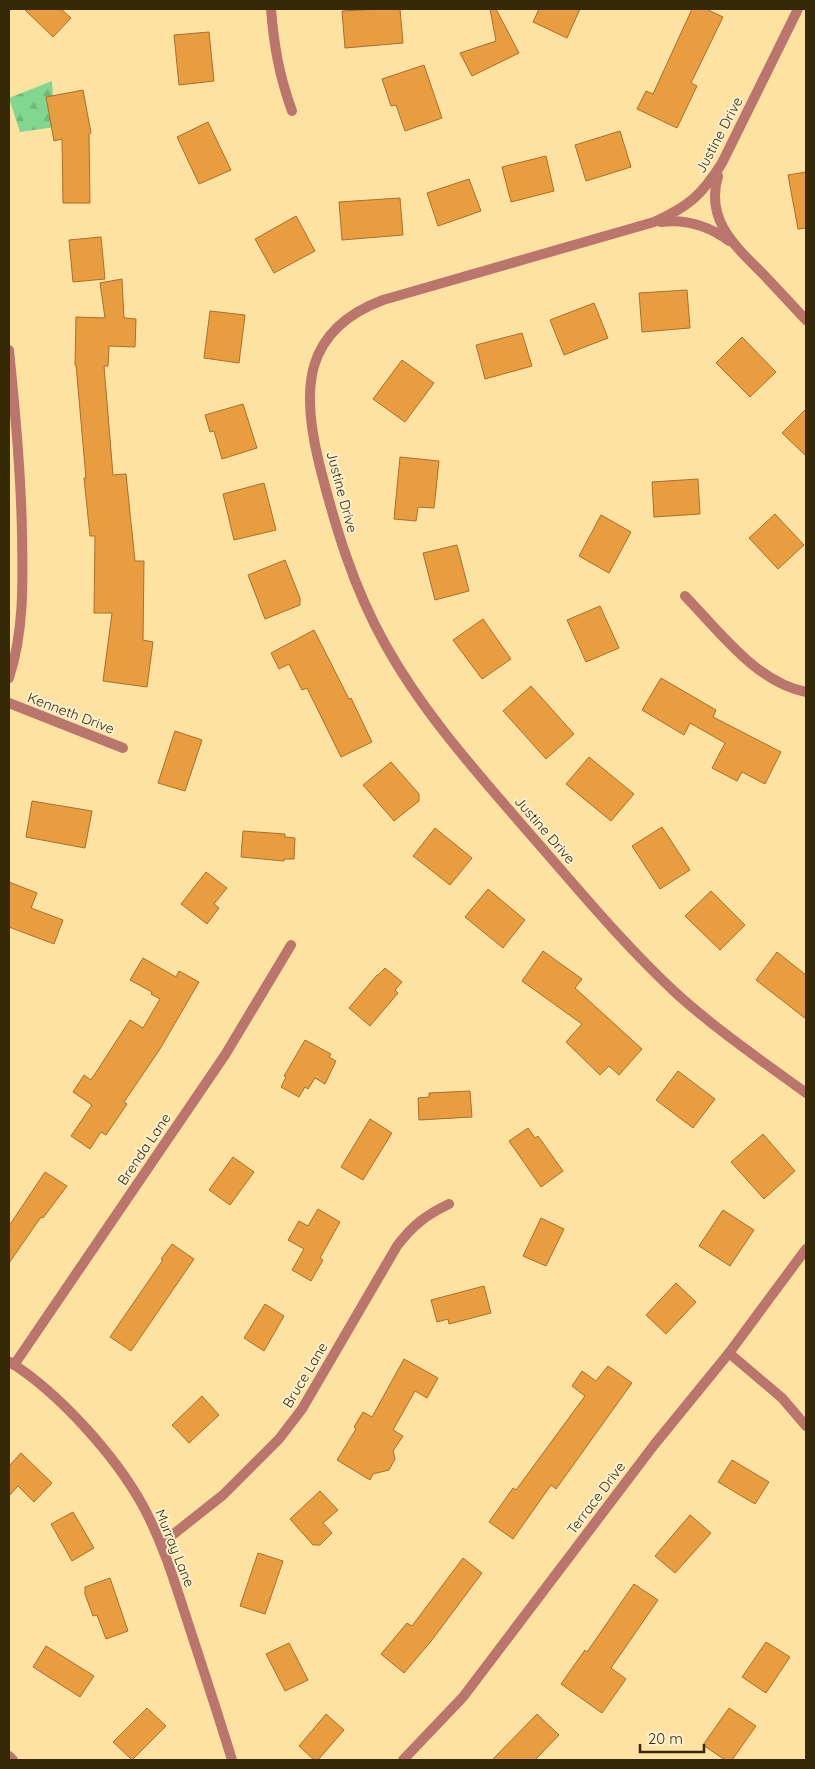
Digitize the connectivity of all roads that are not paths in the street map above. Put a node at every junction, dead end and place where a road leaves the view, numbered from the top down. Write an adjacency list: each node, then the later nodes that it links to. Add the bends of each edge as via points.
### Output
1 (271, 9): 3 (street, via 276,57)
2 (798, 9): 4 (street, Justine Drive)
3 (292, 111)
4 (722, 163): 5 (street, Justine Drive, via 697,197); 6 (street, via 715,187 715,204 722,226)
5 (654, 222): 6 (street, via 696,224 717,232); 15 (street, Justine Drive, via 362,308 341,323 318,353 311,376 309,401 312,434 332,514 360,593 390,653 448,740 616,932 676,993)
6 (734, 244): 7 (street)
7 (806, 320)
8 (9, 350): 10 (street, via 22,497 23,585 21,621)
9 (685, 596): 11 (street, via 756,667 780,682)
10 (9, 678)
11 (806, 692)
12 (9, 704): 13 (street, Kenneth Drive)
13 (123, 748)
14 (290, 945): 19 (street, Brenda Lane, via 225,1055)
15 (806, 1093)
16 (449, 1204): 21 (street, Bruce Lane, via 427,1215 409,1230 397,1246 302,1409 279,1439 223,1495)
17 (806, 1249): 18 (street, Terrace Drive)
18 (729, 1353): 20 (street, via 782,1398); 25 (street, Terrace Drive, via 654,1445 463,1697)
19 (12, 1364): 21 (street, Murray Lane, via 58,1401 115,1463 142,1505)
20 (806, 1426)
21 (161, 1544): 24 (street, Murray Lane)
22 (9, 1756): 23 (street)
23 (13, 1760)
24 (232, 1760)
25 (403, 1760)

